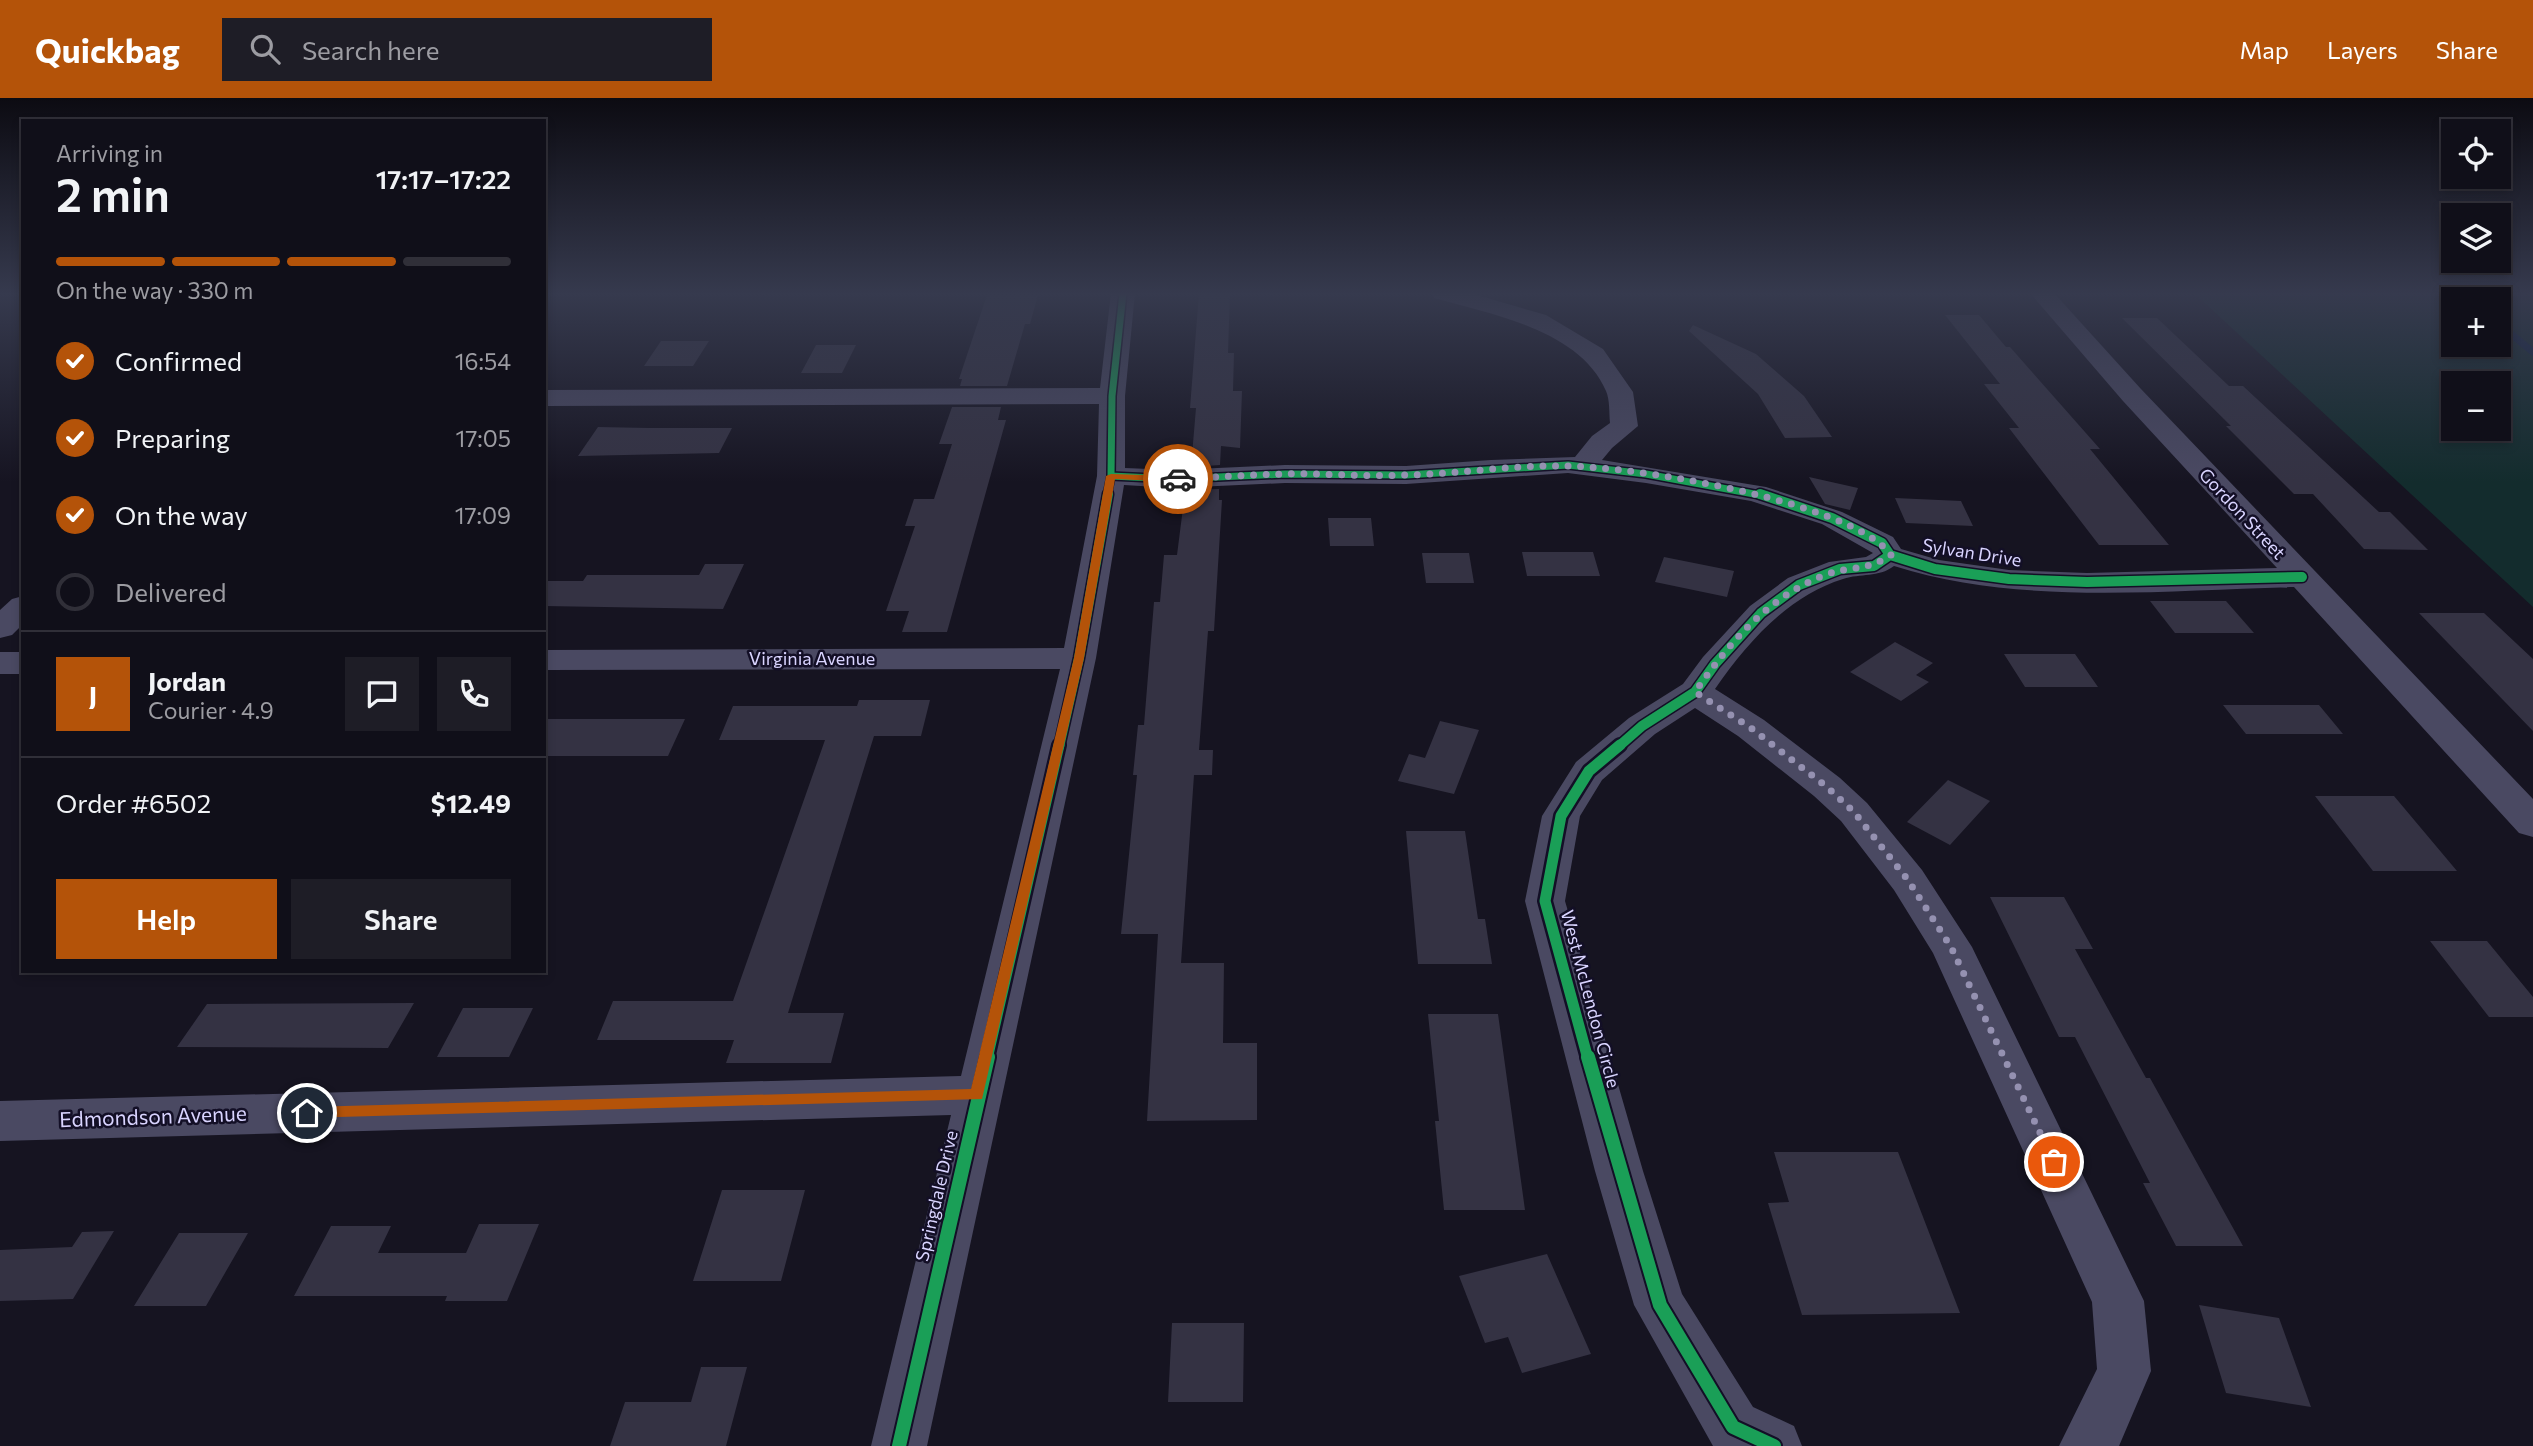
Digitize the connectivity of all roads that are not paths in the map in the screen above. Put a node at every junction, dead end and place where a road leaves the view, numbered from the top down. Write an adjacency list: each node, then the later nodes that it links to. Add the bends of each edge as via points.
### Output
1 (1116, 356): 4 (street, Springdale Drive)
2 (1595, 356): 6 (street, via 1620,392 1624,426 1602,442)
3 (2099, 356): 9 (street, Gordon Street)
4 (1112, 396): 5 (street); 7 (street, Springdale Drive)
5 (546, 398)
6 (1581, 468): 7 (street, Sylvan Drive, via 1174,479); 8 (street, Sylvan Drive, via 1756,493 1832,518 1882,543)
7 (1111, 476): 12 (street, Springdale Drive)
8 (1891, 555): 9 (street, Sylvan Drive, via 1935,569 2009,579 2087,582); 16 (street, West McLendon Circle, via 1874,566 1840,569 1800,585 1760,613)
9 (2302, 577): 17 (street, Gordon Street)
10 (21, 608): 11 (street)
11 (0, 628)
12 (1079, 658): 13 (street, Virginia Avenue); 18 (street, Springdale Drive)
13 (546, 660)
14 (0, 663): 15 (street)
15 (21, 663)
16 (1695, 692): 21 (street, West McLendon Circle, via 1642,726 1589,771 1561,816 1545,901 1660,1305 1733,1427); 22 (street, via 1751,728 1854,812 1908,880 1951,947 2118,1301 2124,1371)
17 (2533, 823)
18 (977, 1095): 19 (street, Edmondson Avenue); 20 (street, Springdale Drive)
19 (0, 1121)
20 (899, 1446)
21 (1774, 1446)
22 (2087, 1446)

